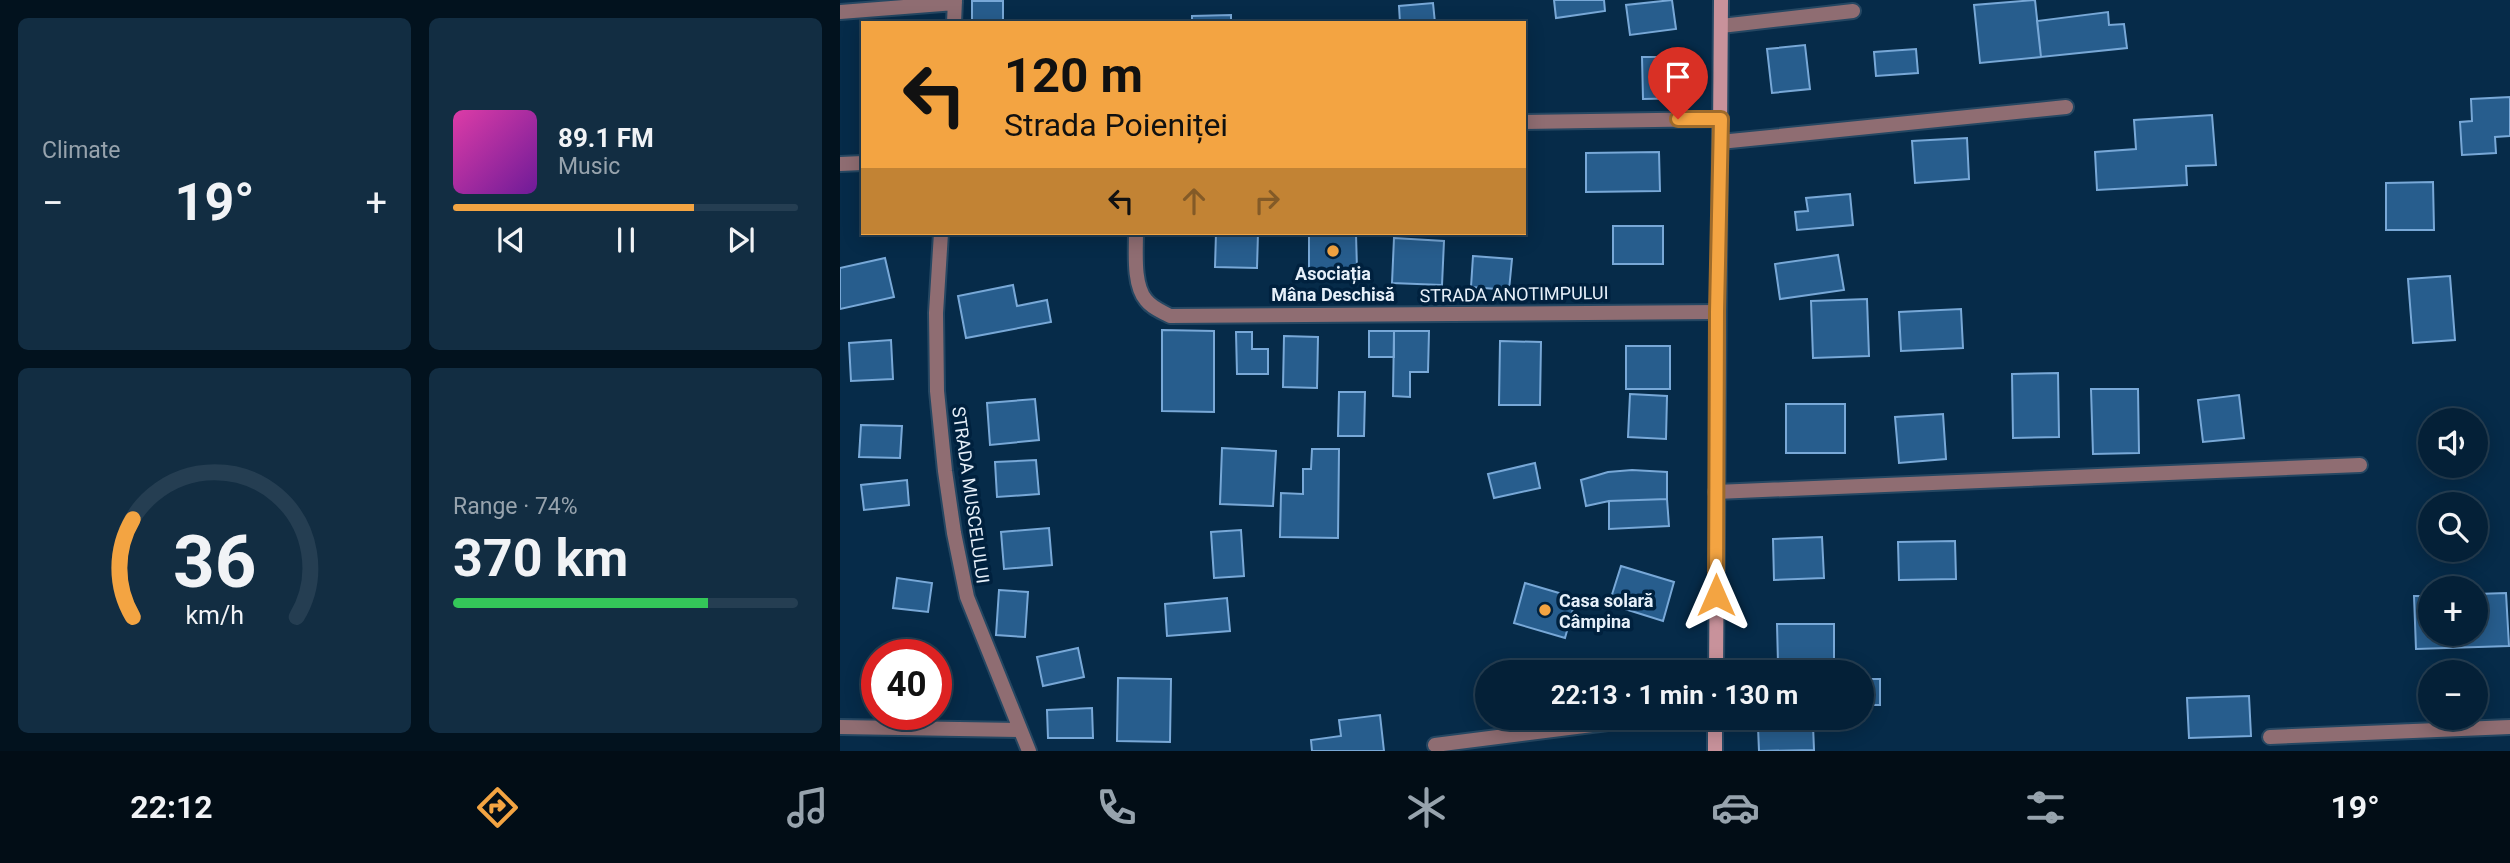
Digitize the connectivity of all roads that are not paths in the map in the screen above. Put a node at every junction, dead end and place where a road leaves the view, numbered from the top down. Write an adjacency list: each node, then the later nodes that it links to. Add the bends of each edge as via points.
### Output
1 (1721, 0): 6 (street)
2 (955, 1): 4 (street); 5 (street)
3 (1853, 11): 6 (street)
4 (840, 12)
5 (954, 21)
6 (1721, 26): 8 (street)
7 (2066, 107): 10 (street)
8 (1721, 119): 9 (street); 10 (street)
9 (1526, 122)
10 (1720, 142): 15 (street)
11 (861, 163): 12 (street)
12 (840, 164)
13 (941, 235): 21 (street, STRADA MUSCELULUI, via 937,391 954,533 967,597)
14 (1136, 235): 15 (street, STRADA ANOTIMPULUI, via 1144,299 1170,316)
15 (1717, 312): 17 (street)
16 (2360, 465): 17 (street)
17 (1716, 492): 18 (street)
18 (1716, 660)
19 (840, 727): 21 (street)
20 (2510, 727): 24 (street)
21 (1019, 730): 26 (street, STRADA MUSCELULUI)
22 (1552, 730): 25 (street)
23 (1716, 730): 27 (street)
24 (2270, 737)
25 (1434, 745)
26 (1028, 751)
27 (1715, 751)

